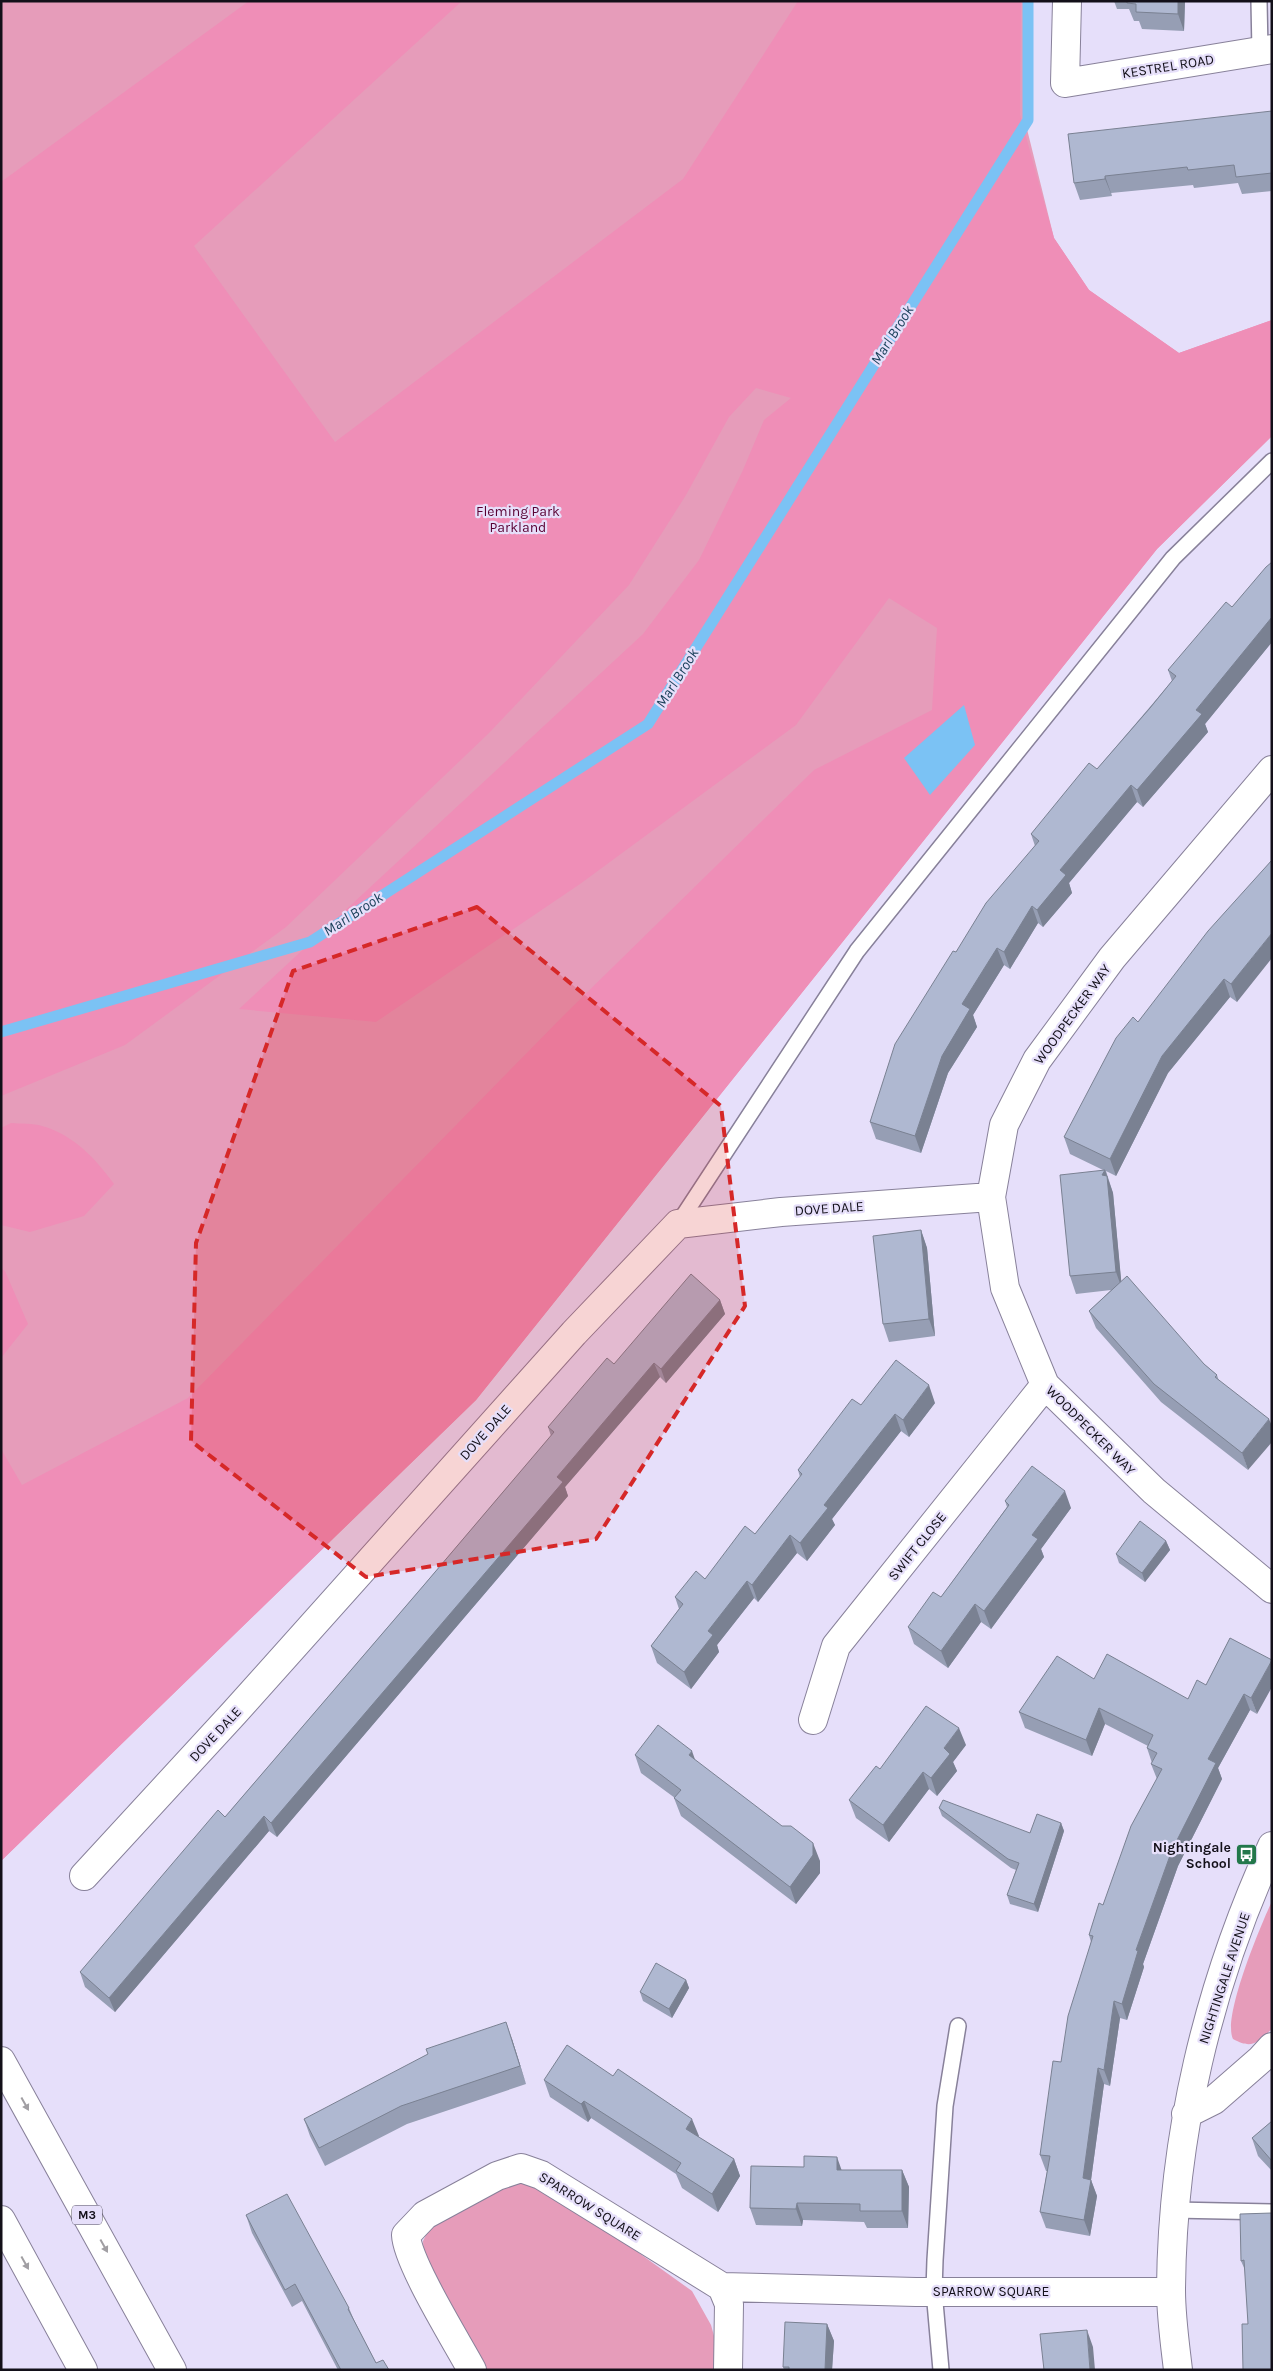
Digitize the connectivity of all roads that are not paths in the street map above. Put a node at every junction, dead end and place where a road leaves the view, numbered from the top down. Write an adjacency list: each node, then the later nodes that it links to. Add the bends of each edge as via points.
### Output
1 (1067, 1): 3 (main road, KESTREL ROAD, via 1065,83)
2 (1259, 1): 3 (lane)
3 (1266, 50)
4 (1272, 461): 7 (lane, via 1174,558 857,951)
5 (1272, 770): 6 (main road, WOODPECKER WAY, via 1112,958 1037,1060 1004,1125)
6 (991, 1197): 7 (main road, DOVE DALE, via 781,1212); 8 (main road, WOODPECKER WAY, via 1005,1288)
7 (678, 1224): 12 (main road, DOVE DALE, via 574,1333)
8 (1045, 1385): 9 (main road, WOODPECKER WAY, via 1154,1491); 10 (main road, SWIFT CLOSE, via 836,1646)
9 (1272, 1589)
10 (813, 1720)
11 (1272, 1846): 16 (main road, NIGHTINGALE AVENUE, via 1253,1886 1226,1966 1206,2029)
12 (84, 1876)
13 (958, 2026): 21 (lane, via 945,2106)
14 (1272, 2047): 16 (main road, via 1214,2100)
15 (1, 2061): 24 (main road, M3, one-way to 24)
16 (1186, 2114): 17 (main road, NIGHTINGALE AVENUE)
17 (1174, 2210): 18 (lane); 22 (main road, NIGHTINGALE AVENUE)
18 (1272, 2212)
19 (1, 2220): 23 (main road, one-way to 23)
20 (722, 2288): 21 (main road, SPARROW SQUARE); 25 (main road, SPARROW SQUARE, via 541,2175 521,2168 510,2170 425,2215 406,2235 416,2266); 26 (main road, via 729,2304)
21 (934, 2291): 22 (main road, SPARROW SQUARE); 27 (lane)
22 (1171, 2292): 28 (main road, NIGHTINGALE AVENUE)
23 (83, 2370)
24 (172, 2370)
25 (472, 2370)
26 (728, 2370)
27 (941, 2370)
28 (1178, 2370)

